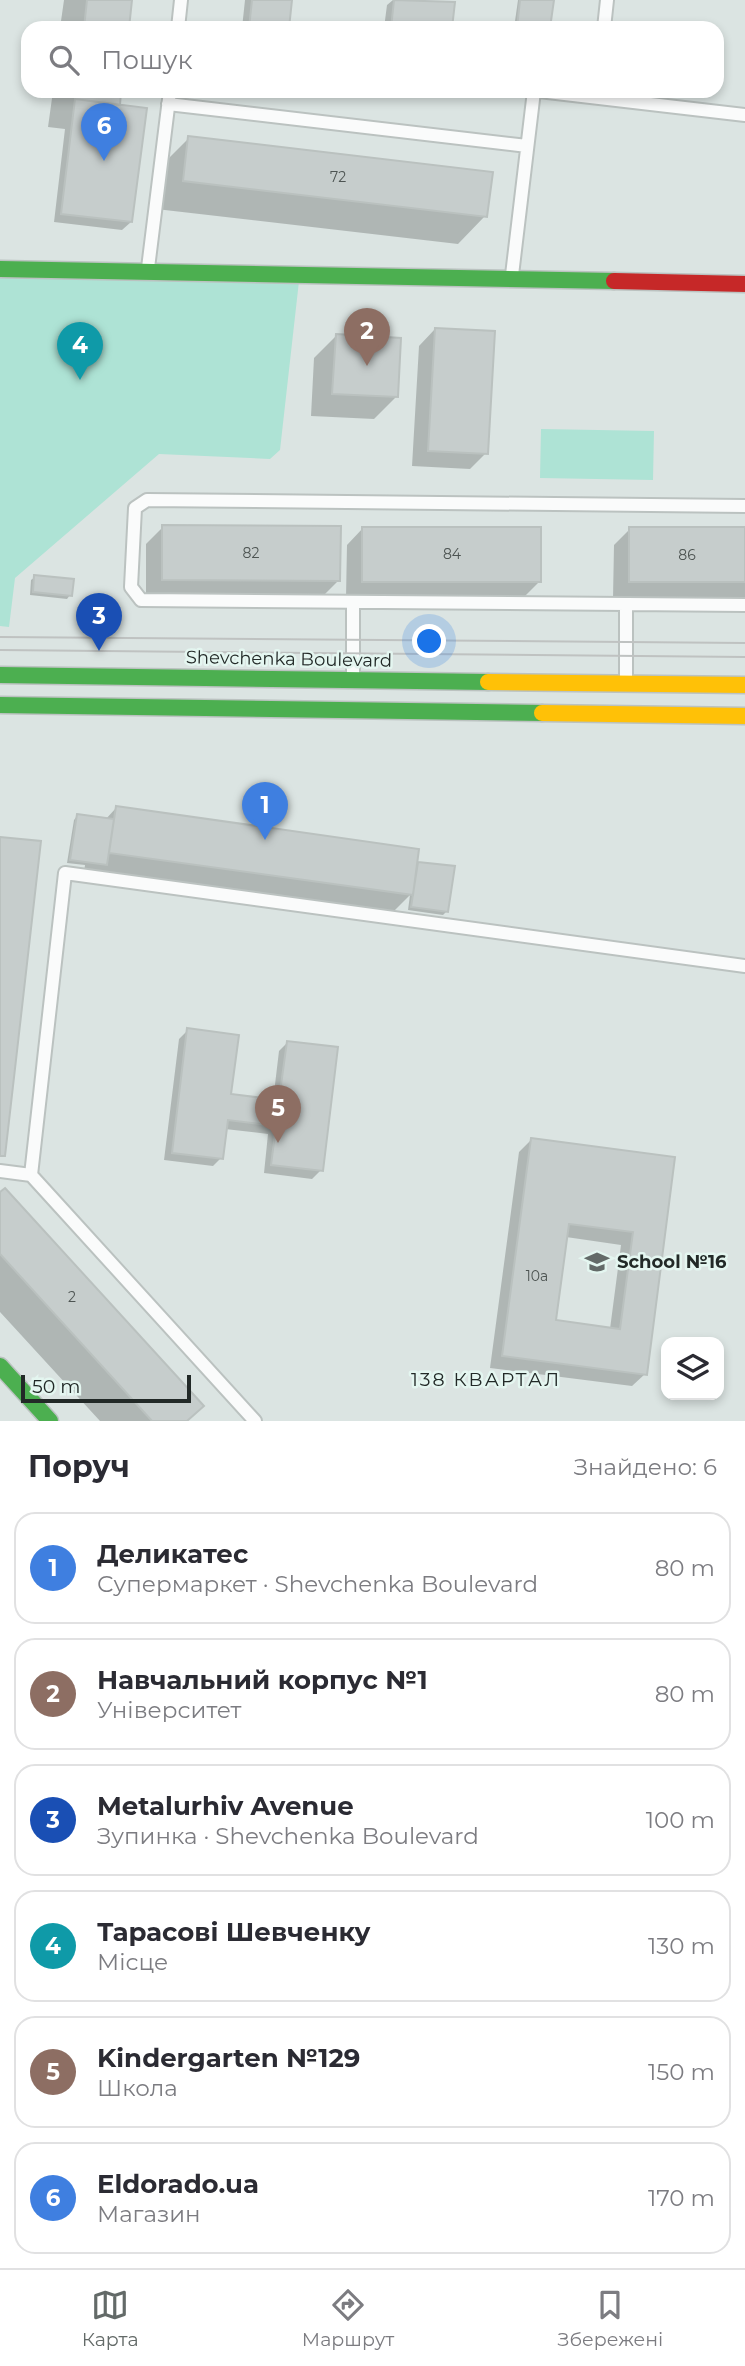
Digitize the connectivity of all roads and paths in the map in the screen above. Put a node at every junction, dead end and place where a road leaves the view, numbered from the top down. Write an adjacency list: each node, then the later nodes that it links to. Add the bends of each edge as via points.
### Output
1 (181, 0): 3 (lane)
2 (607, 0): 4 (lane)
3 (179, 21)
4 (605, 21)
5 (536, 98): 9 (lane)
6 (623, 98): 8 (lane)
7 (169, 100): 9 (lane); 11 (lane)
8 (745, 116)
9 (527, 146): 12 (lane)
10 (0, 270): 11 (street)
11 (148, 272): 12 (street)
12 (511, 279): 13 (street)
13 (745, 284)
14 (745, 506): 15 (lane, via 148,500 135,509 131,587 141,600)
15 (352, 602): 16 (lane); 19 (lane)
16 (626, 604): 17 (lane); 20 (lane)
17 (745, 605)
18 (0, 674): 19 (street, Shevchenka Boulevard)
19 (353, 679): 20 (street, Shevchenka Boulevard)
20 (626, 683): 21 (street, Shevchenka Boulevard)
21 (745, 685)
22 (0, 705): 23 (street)
23 (745, 716)
24 (745, 966): 26 (lane, via 65,873)
25 (0, 1171): 26 (lane)
26 (31, 1175): 29 (lane)
27 (0, 1366): 28 (street)
28 (50, 1421)
29 (256, 1421)

